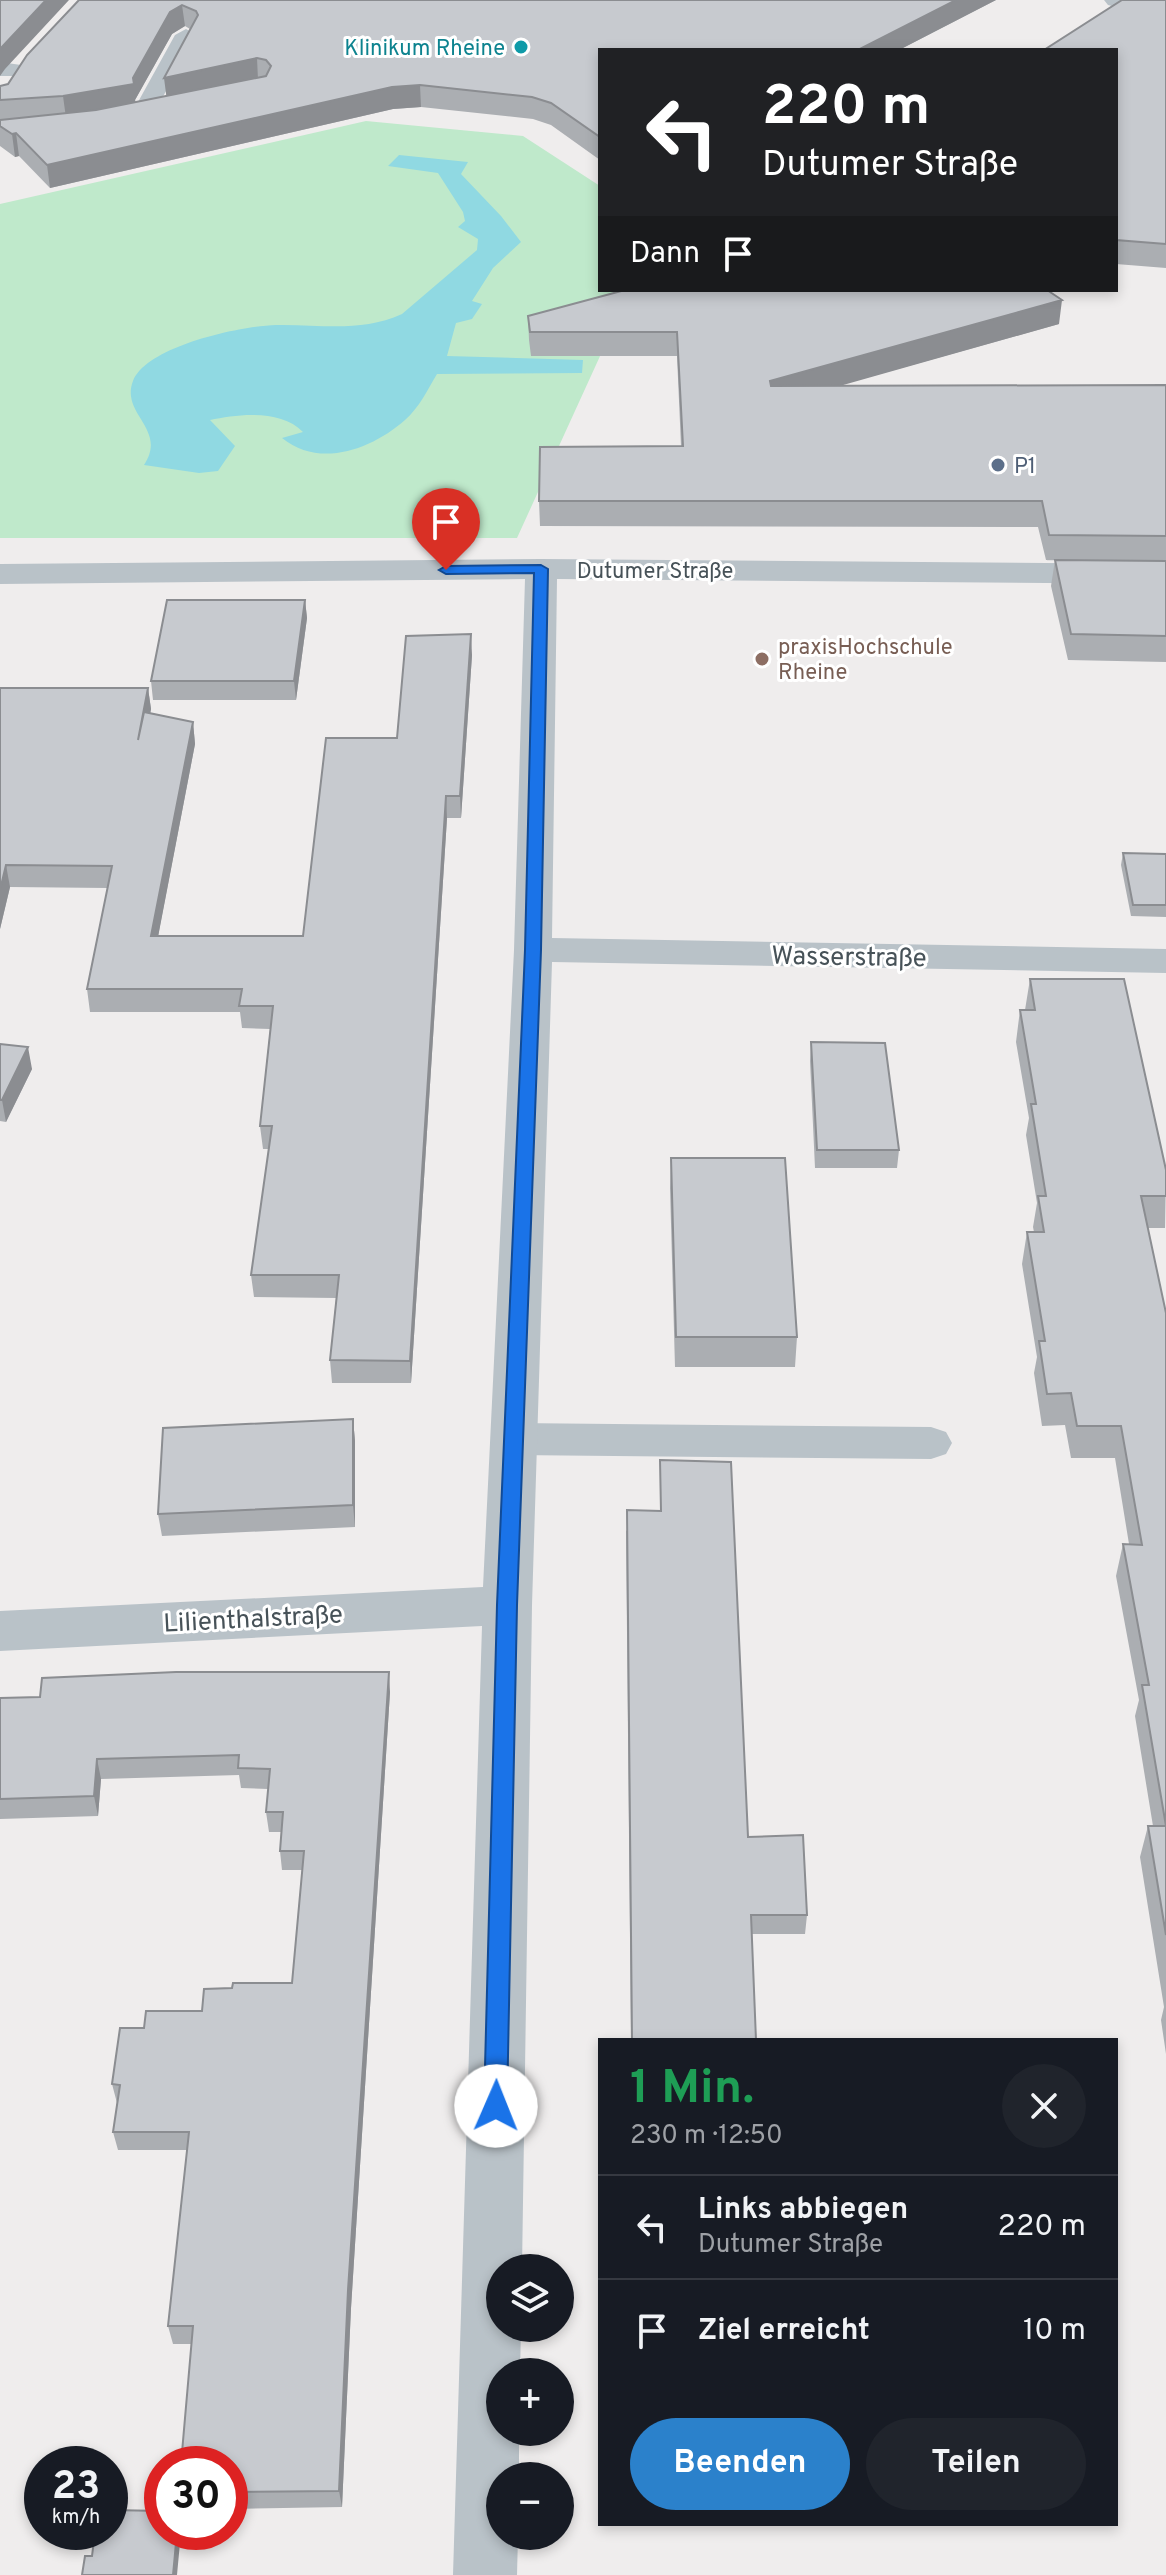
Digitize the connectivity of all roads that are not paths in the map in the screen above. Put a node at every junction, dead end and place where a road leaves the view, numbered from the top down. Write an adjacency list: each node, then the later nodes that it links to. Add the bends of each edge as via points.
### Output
1 (1116, 0): 2 (street)
2 (1166, 13)
3 (186, 35): 6 (lane, via 149,102 160,112)
4 (38, 51): 5 (street)
5 (8, 78)
6 (125, 119)
7 (541, 569): 8 (street, Dutumer Straße); 9 (street, Dutumer Straße); 10 (street)
8 (0, 574)
9 (1166, 574)
10 (533, 950): 11 (street, Wasserstraße); 12 (street)
11 (1166, 961)
12 (514, 1439): 13 (lane); 14 (street)
13 (931, 1443)
14 (507, 1605): 15 (street, Lilienthalstraße); 16 (street)
15 (0, 1631)
16 (485, 2575)

